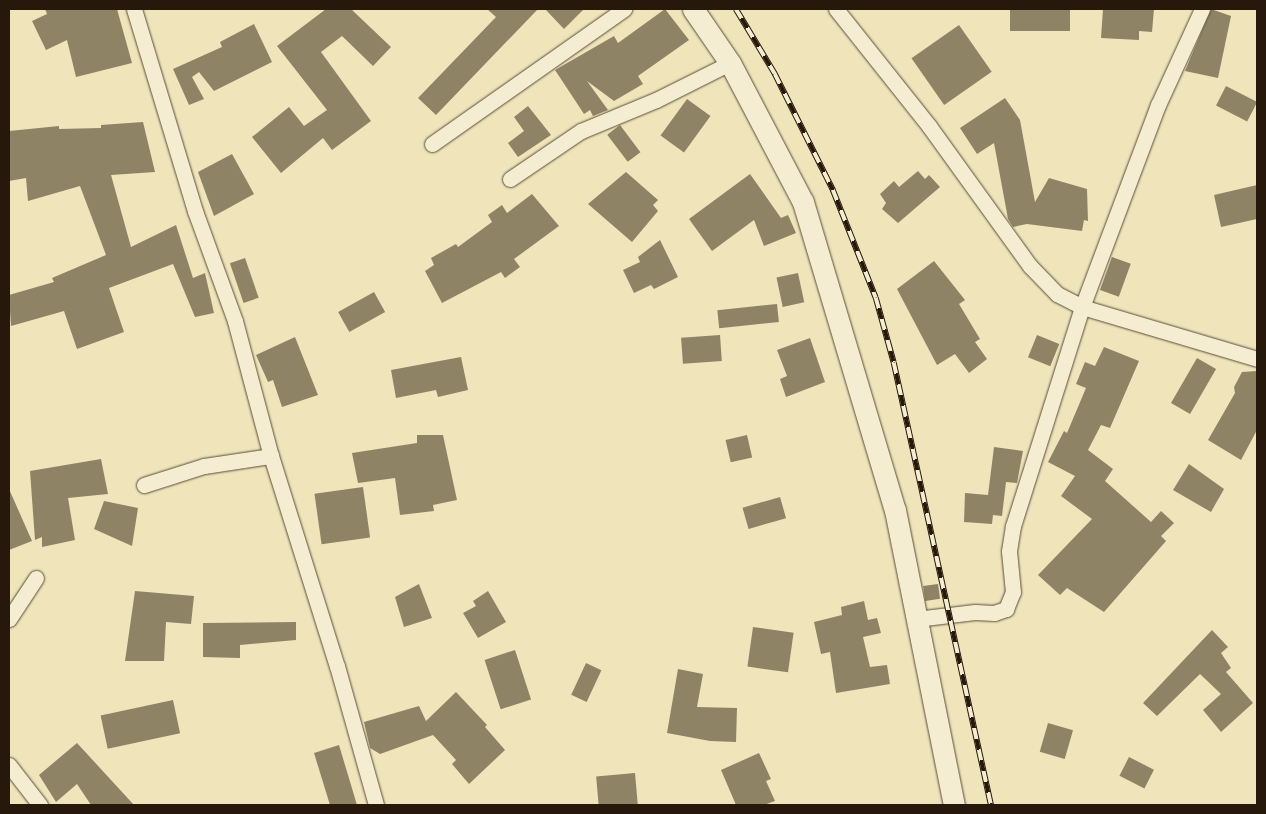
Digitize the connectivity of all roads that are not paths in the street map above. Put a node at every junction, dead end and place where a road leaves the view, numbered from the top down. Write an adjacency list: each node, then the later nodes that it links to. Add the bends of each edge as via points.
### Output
1 (134, 9): 11 (street, via 195,211 235,321)
2 (624, 9): 7 (street)
3 (693, 9): 6 (street)
4 (836, 9): 9 (street, via 929,126 1030,266 1057,294)
5 (1202, 9): 9 (street, via 1158,106)
6 (730, 63): 8 (street, via 656,100 581,131); 15 (street, via 803,202 895,510)
7 (432, 144)
8 (510, 179)
9 (1082, 307): 10 (street); 15 (street, via 1013,526 1009,551 1014,592 1006,609 994,613)
10 (1257, 359)
11 (270, 456): 12 (street, via 204,466); 18 (street, via 337,666)
12 (144, 484)
13 (36, 578): 14 (street)
14 (9, 619)
15 (916, 619): 19 (street)
16 (9, 764): 17 (street)
17 (40, 805)
18 (376, 805)
19 (954, 805)

